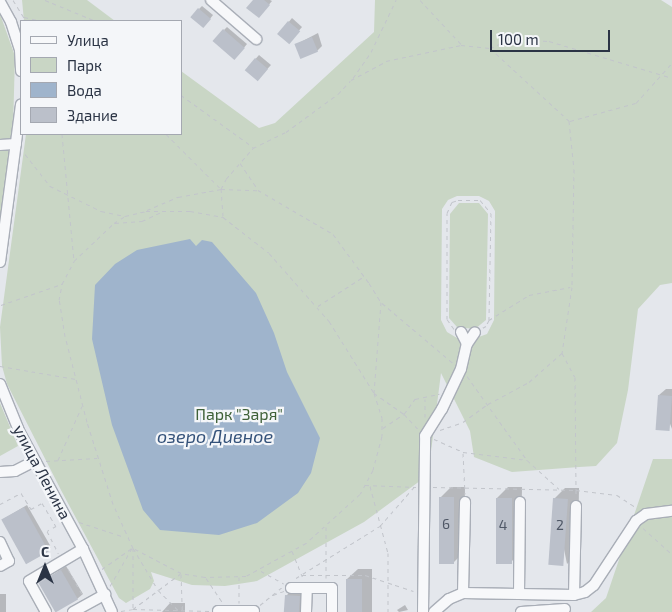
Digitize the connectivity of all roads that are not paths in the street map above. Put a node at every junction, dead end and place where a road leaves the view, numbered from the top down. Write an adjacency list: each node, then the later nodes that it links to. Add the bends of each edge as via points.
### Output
1 (211, 0): 3 (street)
2 (0, 2): 4 (street, via 14,31)
3 (256, 39)
4 (20, 65)
5 (20, 112): 6 (street)
6 (16, 144): 7 (street); 8 (street)
7 (0, 145)
8 (0, 262)
9 (461, 332): 11 (street)
10 (475, 332): 11 (street)
11 (467, 344): 36 (street, via 452,389 425,436 420,487)
12 (0, 384): 13 (street, улица Ленина)
13 (35, 462): 14 (street, via 15,471); 20 (street, улица Ленина)
14 (0, 472)
15 (465, 502): 24 (street)
16 (520, 502): 26 (street)
17 (576, 506): 27 (street)
18 (672, 511): 27 (street, via 646,514 636,521 594,585)
19 (0, 542): 21 (street, via 9,561)
20 (83, 549): 25 (street, улица Ленина); 31 (street, via 29,581)
21 (0, 566)
22 (289, 584): 23 (street)
23 (307, 588): 34 (street); 35 (street, via 332,588)
24 (463, 593): 26 (street); 37 (street, via 449,599)
25 (105, 594): 32 (street); 33 (street, улица Ленина)
26 (519, 594): 27 (street)
27 (570, 595): 30 (street)
28 (231, 611): 29 (street)
29 (254, 611)
30 (565, 611): 38 (street)
31 (46, 612)
32 (73, 612)
33 (113, 612)
34 (306, 612)
35 (332, 612)
36 (423, 612)
37 (434, 612)
38 (521, 612)

